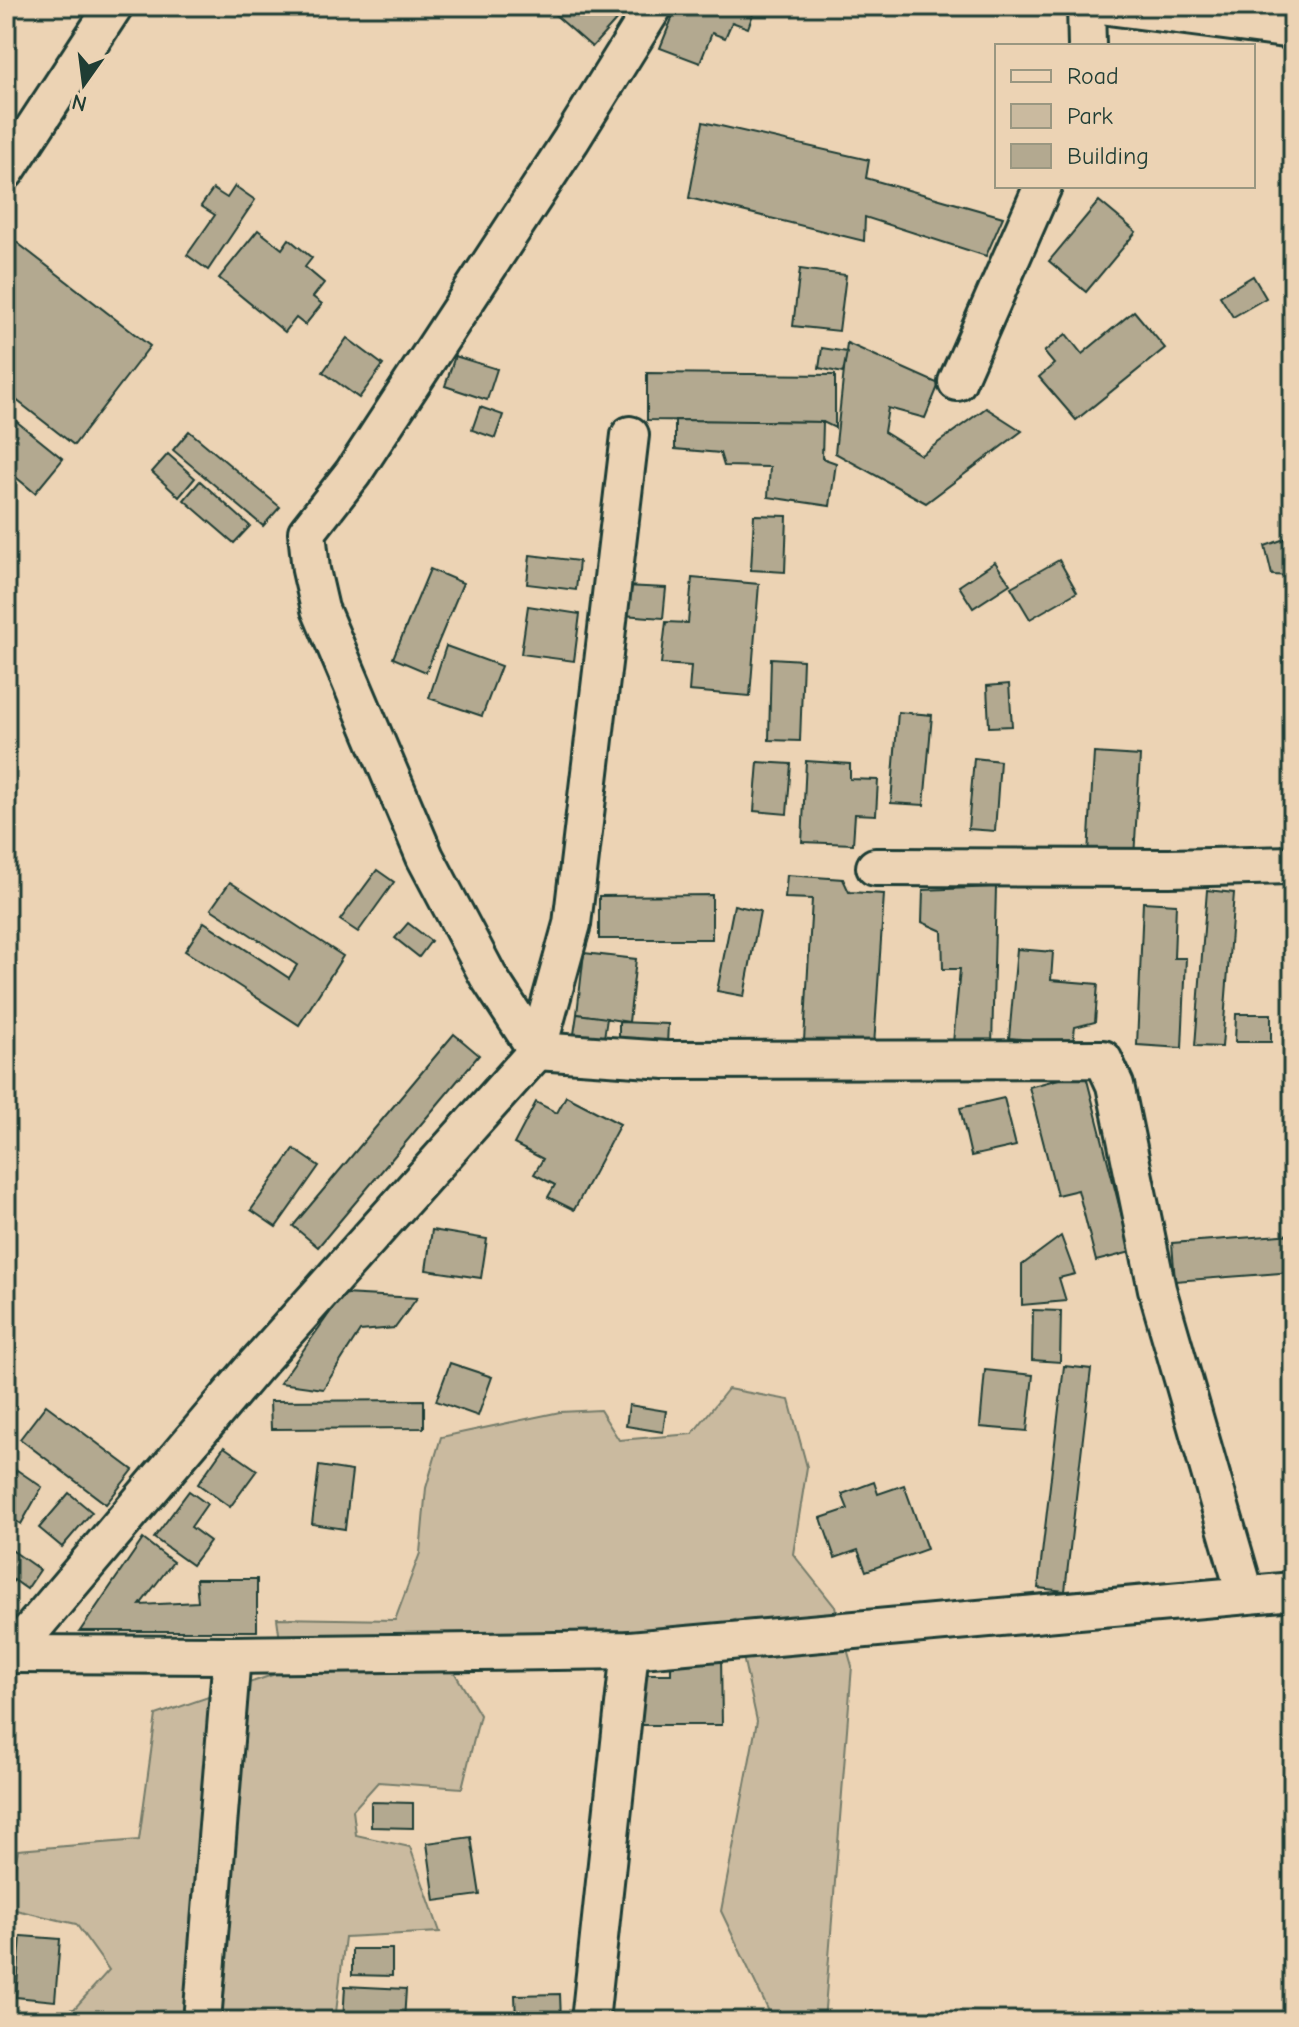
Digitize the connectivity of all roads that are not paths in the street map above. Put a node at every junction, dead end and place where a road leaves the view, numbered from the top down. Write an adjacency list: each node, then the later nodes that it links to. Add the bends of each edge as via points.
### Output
1 (654, 6): 13 (street, via 362,460 307,532 320,609 425,857 488,976)
2 (1086, 6): 6 (street)
3 (1108, 6): 5 (street)
4 (101, 11): 7 (street)
5 (1293, 30)
6 (1087, 44)
7 (6, 171)
8 (1042, 188): 9 (street)
9 (957, 382)
10 (630, 435): 13 (street, via 572,924)
11 (1293, 865): 12 (street)
12 (875, 867)
13 (537, 1051): 15 (street, via 666,1060 1103,1059 1115,1085 1157,1289); 17 (street, via 254,1367)
14 (1293, 1591): 15 (street)
15 (1245, 1593): 16 (street)
16 (630, 1650): 18 (street); 20 (street)
17 (8, 1654): 18 (street)
18 (232, 1655): 19 (street)
19 (202, 2021)
20 (590, 2021)

